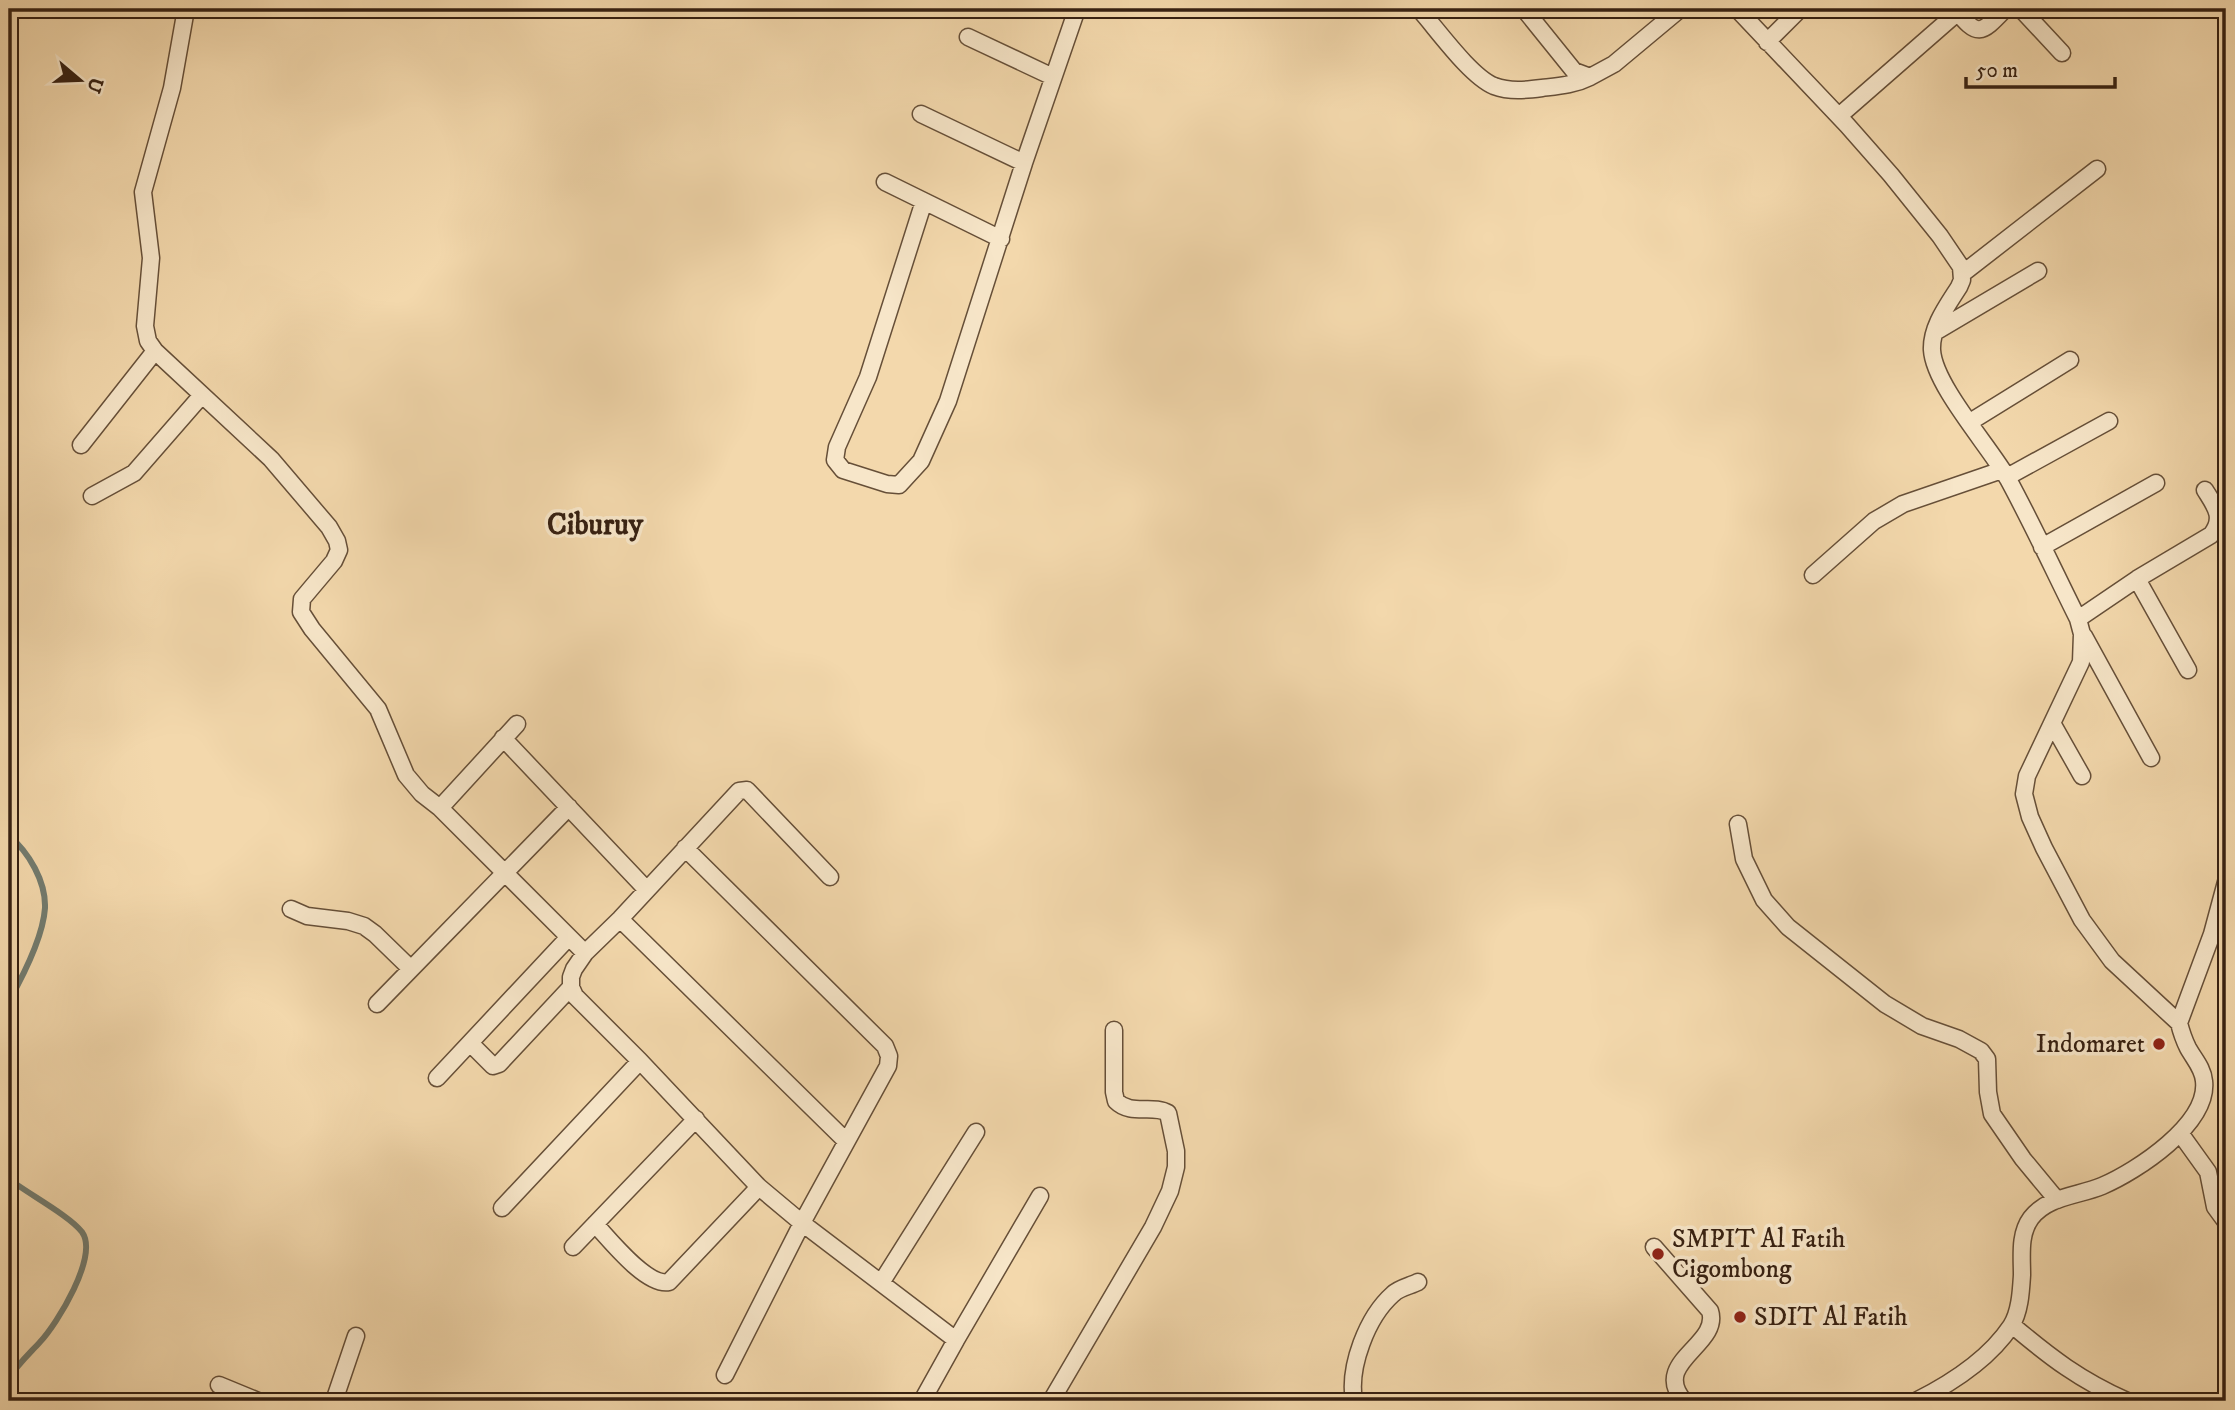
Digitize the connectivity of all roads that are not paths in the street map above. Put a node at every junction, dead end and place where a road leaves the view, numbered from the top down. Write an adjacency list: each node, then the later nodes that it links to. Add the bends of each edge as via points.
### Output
1 (186, 9): 26 (street, via 172,88 143,192 151,258 145,326)
2 (1077, 9): 14 (street)
3 (1419, 9): 15 (street, via 1493,86 1523,90)
4 (1524, 9): 15 (street, via 1574,71)
5 (1680, 9): 15 (street)
6 (1737, 9): 12 (street)
7 (1800, 9): 12 (street)
8 (2005, 9): 10 (street, via 1978,30 1969,27)
9 (2021, 9): 13 (street)
10 (1957, 11): 17 (street)
11 (968, 37): 14 (street)
12 (1768, 42): 17 (street)
13 (2062, 53)
14 (1053, 77): 18 (street)
15 (1590, 78)
16 (921, 114): 18 (street)
17 (1839, 116): 24 (street, via 1940,236)
18 (1024, 163): 22 (street)
19 (2097, 169): 24 (street)
20 (885, 182): 21 (street)
21 (924, 201): 22 (street); 22 (street, via 868,377 837,447 835,460 843,470 899,485 921,461 948,401)
22 (1001, 239)
23 (2038, 271): 25 (street)
24 (1962, 274): 25 (street)
25 (1935, 331): 30 (street, via 1932,349 1938,372)
26 (155, 352): 28 (street); 31 (street)
27 (2070, 360): 30 (street)
28 (202, 395): 35 (street, via 134,473); 47 (street, via 271,459 329,527 338,550 302,599 301,612 378,709 407,775)
29 (2109, 421): 32 (street)
30 (1970, 422): 32 (street)
31 (81, 445)
32 (2004, 473): 36 (street); 37 (street, via 1903,504 1874,521)
33 (2157, 483): 36 (street)
34 (2205, 490): 38 (street, via 2219,516 2215,531)
35 (92, 496)
36 (2042, 547): 39 (street)
37 (1813, 575)
38 (2137, 579): 39 (street); 40 (street)
39 (2080, 627): 41 (street, via 2081,662); 44 (street)
40 (2188, 670)
41 (2052, 723): 45 (street); 61 (street, via 2024,786 2030,817 2104,951)
42 (517, 724): 43 (street)
43 (503, 738): 46 (street); 47 (street)
44 (2151, 758)
45 (2082, 776)
46 (569, 807): 50 (street); 53 (street)
47 (440, 808): 50 (street)
48 (1738, 824): 72 (street, via 1744,859 1764,901 1788,927 1885,1004 1981,1051 1987,1059 1992,1114)
49 (685, 848): 51 (street, via 739,792 747,790); 53 (street); 69 (street, via 885,1046 888,1066)
50 (505, 873): 56 (street); 58 (street)
51 (830, 877)
52 (2226, 883): 61 (street)
53 (646, 890): 55 (street)
54 (291, 909): 58 (street, via 363,926)
55 (620, 919): 57 (street); 69 (street)
56 (569, 937): 57 (street); 63 (street)
57 (585, 953): 59 (street, via 574,969)
58 (411, 969): 60 (street)
59 (571, 987): 63 (street, via 499,1064 486,1061); 64 (street)
60 (377, 1004)
61 (2179, 1023): 68 (street, via 2204,1081 2201,1104)
62 (1114, 1030): 89 (street, via 1116,1101 1126,1108 1168,1113 1176,1151 1174,1179 1153,1227)
63 (470, 1043): 65 (street)
64 (640, 1061): 66 (street); 73 (street)
65 (438, 1078)
66 (696, 1119): 70 (street); 76 (street)
67 (976, 1132): 80 (street)
68 (2180, 1133): 72 (street, via 2115,1180); 74 (street, via 2204,1165 2215,1207)
69 (846, 1141): 75 (street)
70 (759, 1187): 75 (street); 76 (street, via 669,1282 654,1281)
71 (1040, 1196): 83 (street)
72 (2057, 1200): 81 (street, via 2034,1214 2024,1231 2021,1288)
73 (502, 1208)
74 (2226, 1222)
75 (802, 1223): 80 (street); 84 (street)
76 (595, 1224): 77 (street)
77 (572, 1247)
78 (1654, 1247): 91 (street, via 1712,1318 1710,1329 1676,1373 1676,1388)
79 (1418, 1282): 90 (street, via 1395,1292 1372,1321 1355,1359)
80 (881, 1283): 83 (street)
81 (2012, 1325): 92 (street, via 1970,1367); 93 (street, via 2051,1359)
82 (355, 1336): 87 (street)
83 (956, 1340): 88 (street)
84 (724, 1375)
85 (219, 1385): 86 (street)
86 (258, 1401)
87 (334, 1401)
88 (922, 1401)
89 (1051, 1401)
90 (1354, 1401)
91 (1684, 1401)
92 (1916, 1401)
93 (2127, 1401)

